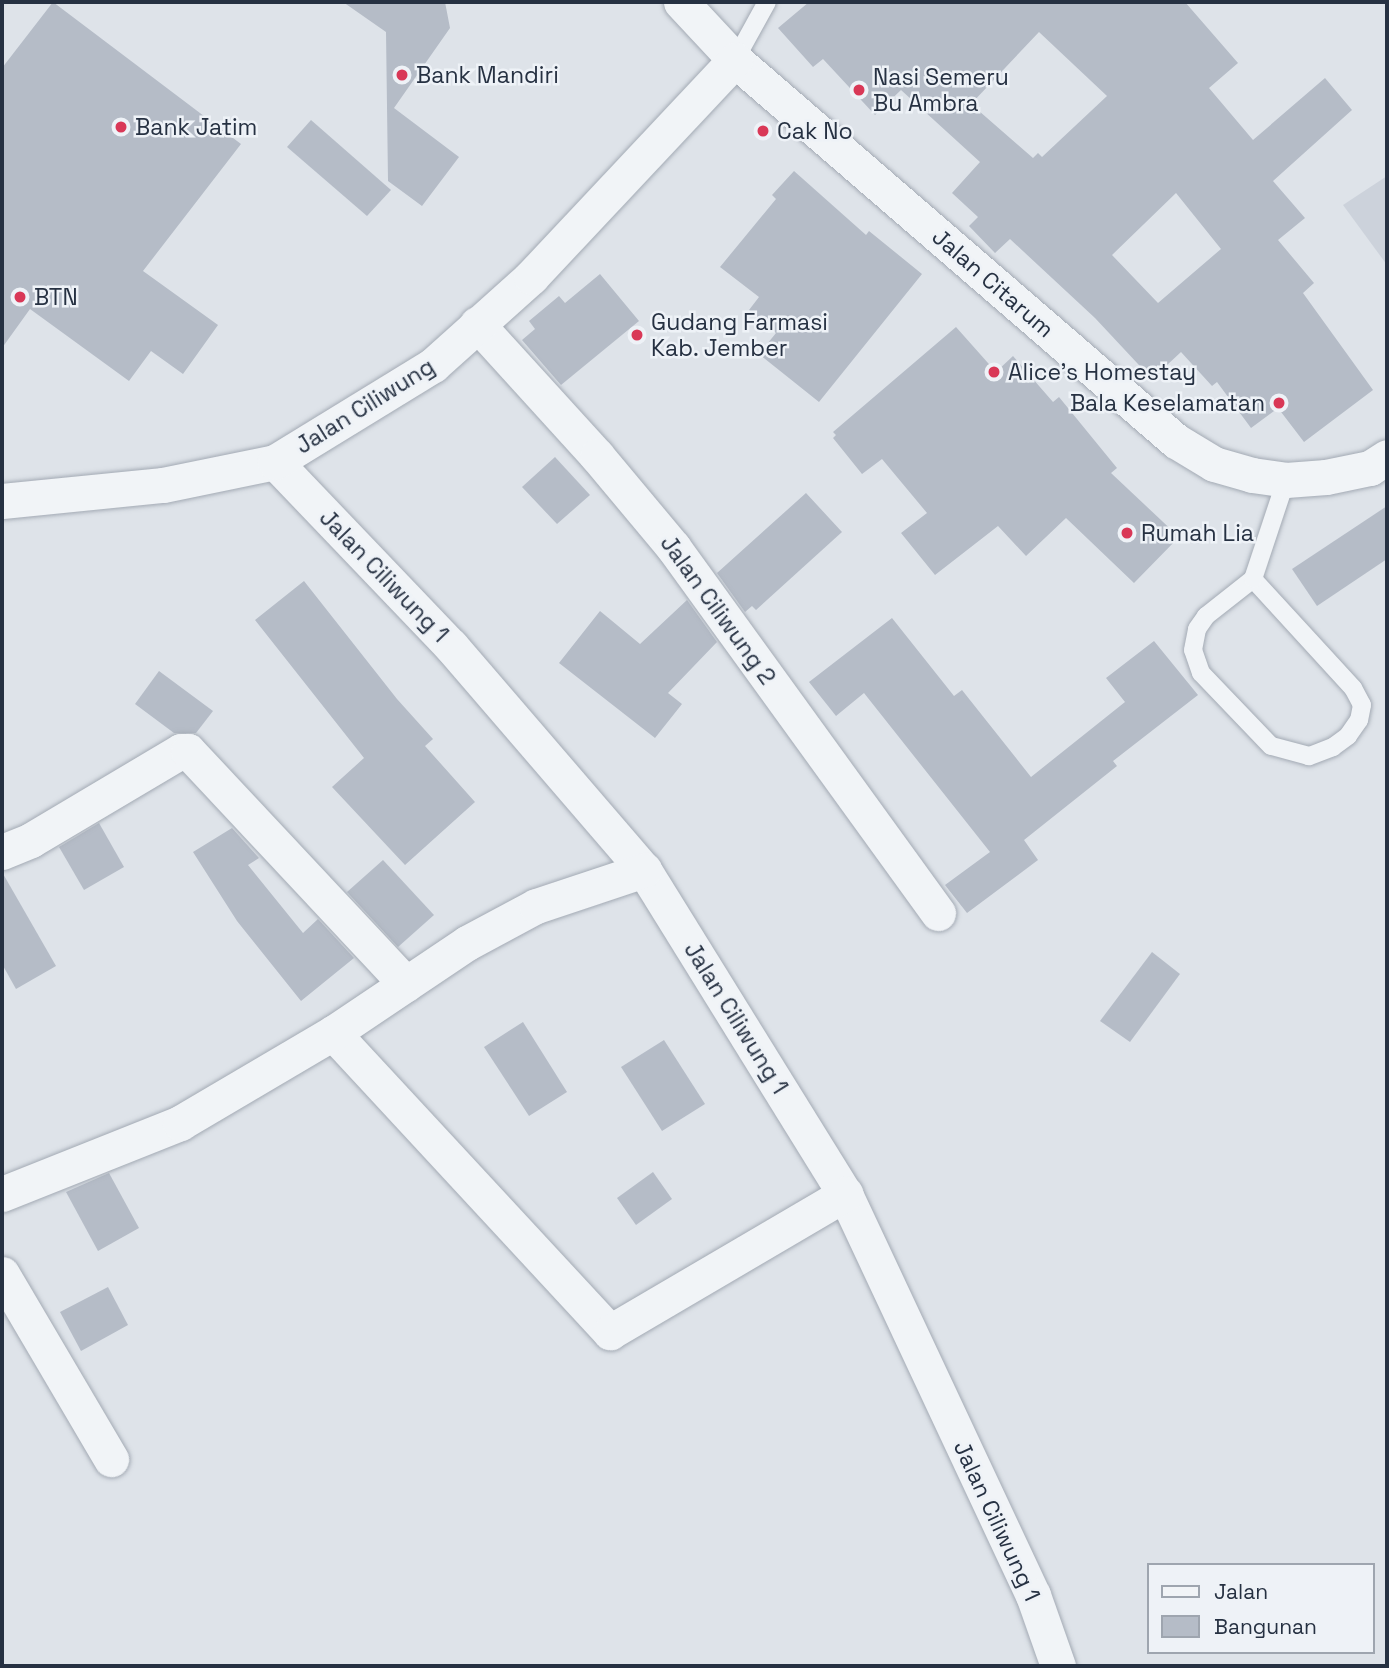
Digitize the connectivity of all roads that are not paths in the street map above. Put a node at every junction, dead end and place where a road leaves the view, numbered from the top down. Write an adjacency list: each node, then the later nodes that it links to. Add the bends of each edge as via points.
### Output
1 (681, 2): 3 (street, Jalan Citarum)
2 (767, 2): 3 (lane)
3 (735, 60): 4 (street, Jalan Ciliwung, via 531,277); 7 (street, Jalan Citarum, via 1176,441 1214,464)
4 (477, 324): 6 (street, Jalan Ciliwung, via 433,365); 12 (street, Jalan Ciliwung 2, via 673,547)
5 (1387, 457): 7 (street, Jalan Citarum, via 1370,468)
6 (275, 462): 8 (street, Jalan Ciliwung, via 163,485); 11 (street, Jalan Ciliwung 1, via 451,646)
7 (1286, 480): 9 (lane)
8 (2, 501)
9 (1253, 579): 9 (lane, via 1206,616 1197,629 1193,650 1201,673 1271,746 1309,756 1333,747 1348,736 1362,705 1353,688)
10 (2, 852): 13 (street, via 188,751)
11 (644, 870): 13 (street, via 536,906 467,943); 16 (street, Jalan Ciliwung 1)
12 (938, 913)
13 (405, 984): 14 (street)
14 (333, 1033): 15 (street, via 180,1123); 16 (street, via 610,1332)
15 (2, 1194)
16 (845, 1194): 19 (street, Jalan Ciliwung 1, via 1033,1595)
17 (2, 1274): 18 (street)
18 (111, 1459)
19 (1058, 1666)

